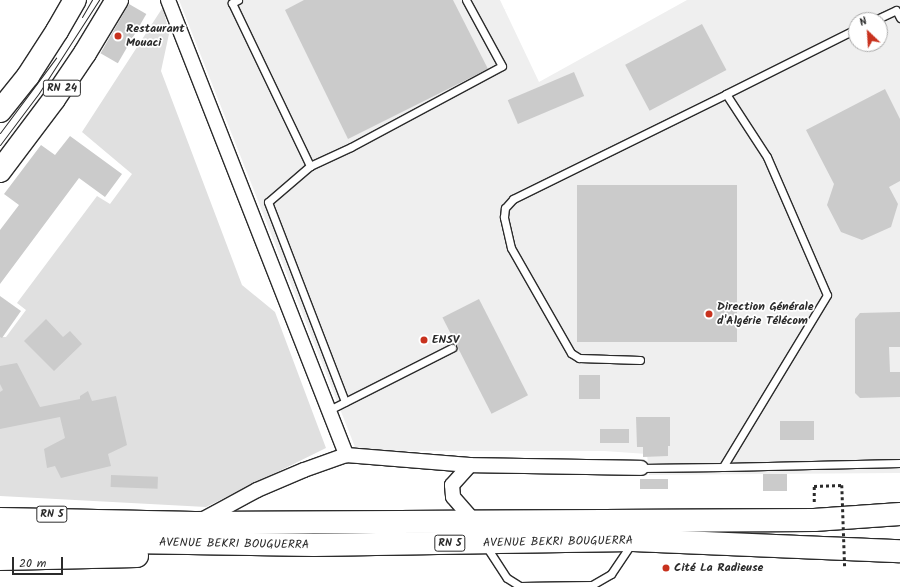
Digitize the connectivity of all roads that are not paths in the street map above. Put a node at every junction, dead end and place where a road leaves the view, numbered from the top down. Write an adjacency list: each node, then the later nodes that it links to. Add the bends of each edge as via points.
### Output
1 (75, 0): 10 (main road, RN 24, via 36,63)
2 (117, 0): 12 (main road, RN 24, via 54,99)
3 (168, 0): 16 (street)
4 (466, 0): 11 (lane, via 502,66 351,147)
5 (232, 1): 11 (lane)
6 (888, 14): 7 (lane, via 896,10)
7 (900, 18)
8 (848, 33): 9 (lane)
9 (726, 94): 14 (lane, via 513,199 506,208 504,217 511,248 571,353 579,358); 20 (lane, via 767,157 827,294)
10 (0, 112)
11 (310, 166): 15 (lane, via 268,202)
12 (0, 171)
13 (452, 348): 15 (lane)
14 (640, 360)
15 (345, 402): 16 (lane)
16 (329, 410): 17 (street)
17 (346, 455): 19 (street); 27 (street, via 257,490)
18 (900, 463): 20 (lane)
19 (470, 465): 21 (street); 26 (street, via 452,485 453,497)
20 (723, 467): 21 (lane)
21 (641, 468)
22 (0, 506): 25 (main road, RN 5)
23 (900, 514): 26 (main road, AVENUE BEKRI BOUGUERRA / RN 5, via 814,520)
24 (0, 519): 25 (main road, AVENUE BEKRI BOUGUERRA / RN 5)
25 (103, 522): 27 (main road, AVENUE BEKRI BOUGUERRA / RN 5)
26 (474, 522): 27 (main road, AVENUE BEKRI BOUGUERRA / RN 5)
27 (195, 523)
28 (0, 540): 31 (main road, AVENUE BEKRI BOUGUERRA / RN 5)
29 (633, 540): 30 (main road, AVENUE BEKRI BOUGUERRA / RN 5); 30 (lane, via 612,574 592,585 520,586 507,578); 32 (main road, AVENUE BEKRI BOUGUERRA / RN 5)
30 (483, 542): 31 (main road, AVENUE BEKRI BOUGUERRA / RN 5)
31 (314, 545): 33 (main road, RN 5, via 173,556)
32 (900, 551)
33 (0, 559)

